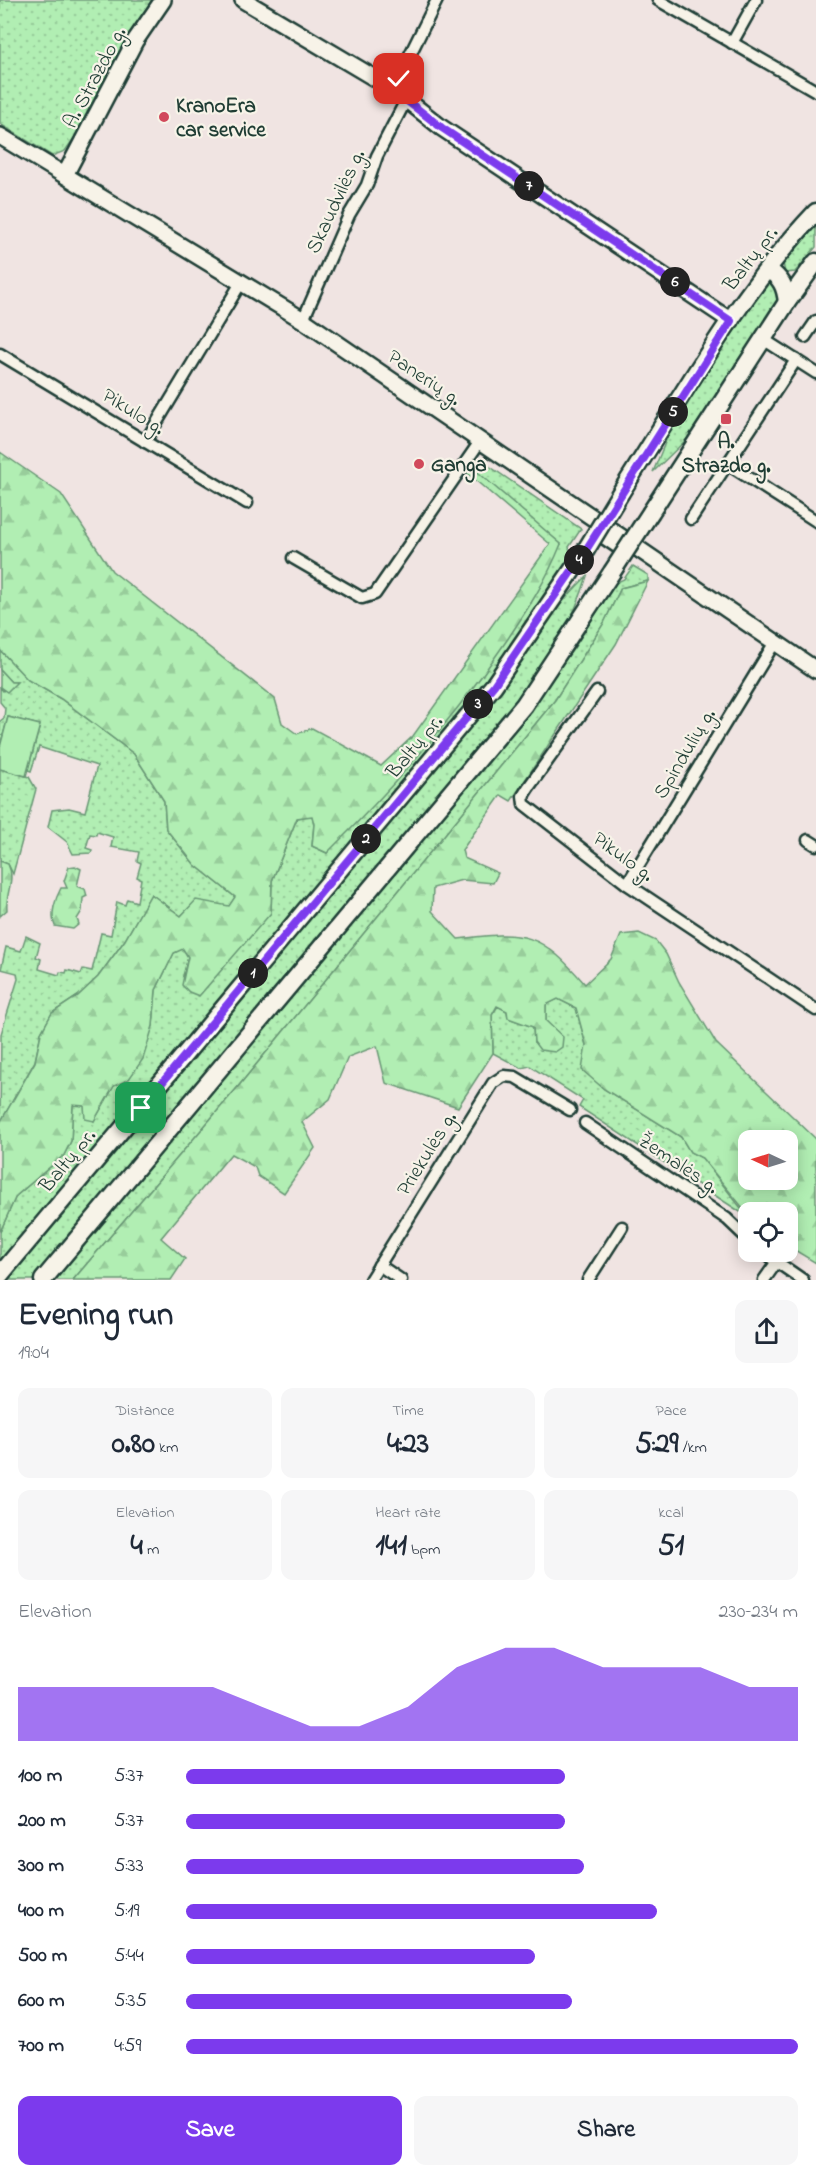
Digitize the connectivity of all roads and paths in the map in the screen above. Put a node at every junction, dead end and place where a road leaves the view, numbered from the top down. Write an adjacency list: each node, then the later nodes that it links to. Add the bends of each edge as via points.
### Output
1 (163, 0): 11 (main road, A. Strazdo g., via 135,41)
2 (243, 0): 7 (main road)
3 (437, 0): 7 (street)
4 (658, 0): 6 (street)
5 (756, 0): 6 (street)
6 (732, 43): 8 (street)
7 (393, 90): 9 (main road)
8 (816, 91)
9 (406, 100): 17 (street, Skaudvilės g.); 18 (main road)
10 (0, 136): 11 (main road, Panerių g.)
11 (65, 175): 15 (main road, Panerių g.)
12 (816, 212): 14 (main road, Baltų pr.)
13 (816, 262): 16 (main road)
14 (768, 269): 16 (main road, via 780,278); 18 (main road, Baltų pr.)
15 (242, 281): 17 (main road, Panerių g.); 26 (street)
16 (787, 302): 21 (main road)
17 (303, 320): 25 (main road, Panerių g.)
18 (731, 321): 31 (main road, Baltų pr., bridge)
19 (816, 321): 20 (street)
20 (805, 337)
21 (763, 339): 23 (street); 32 (main road, bridge)
22 (0, 354): 26 (street, Pikulo g.)
23 (796, 360): 24 (street); 27 (street)
24 (816, 373)
25 (481, 440): 33 (street, via 375,594 362,598); 34 (main road, Panerių g.)
26 (145, 442): 28 (street, Pikulo g.)
27 (729, 465): 29 (street); 30 (street)
28 (247, 503)
29 (691, 519)
30 (816, 521)
31 (598, 531): 32 (main road); 45 (main road, Baltų pr., bridge, via 494,685)
32 (627, 550): 46 (main road, bridge, via 516,714)
33 (294, 558)
34 (775, 642): 35 (main road, Panerių g.); 37 (street, Spindulių g.)
35 (816, 670)
36 (597, 692): 37 (street, Pikulo g., via 528,788 524,804)
37 (627, 884): 38 (street, Pikulo g.)
38 (816, 1010)
39 (570, 1110): 44 (street, Priekulės g., via 515,1077 504,1076 493,1083)
40 (585, 1123): 42 (street, Žemalės g.)
41 (622, 1227): 49 (street)
42 (738, 1229)
43 (776, 1263): 50 (street); 51 (street)
44 (379, 1265): 47 (street, Priekulės g.); 48 (street)
45 (0, 1275)
46 (43, 1280)
47 (370, 1280)
48 (401, 1280)
49 (588, 1280)
50 (764, 1280)
51 (803, 1280)

